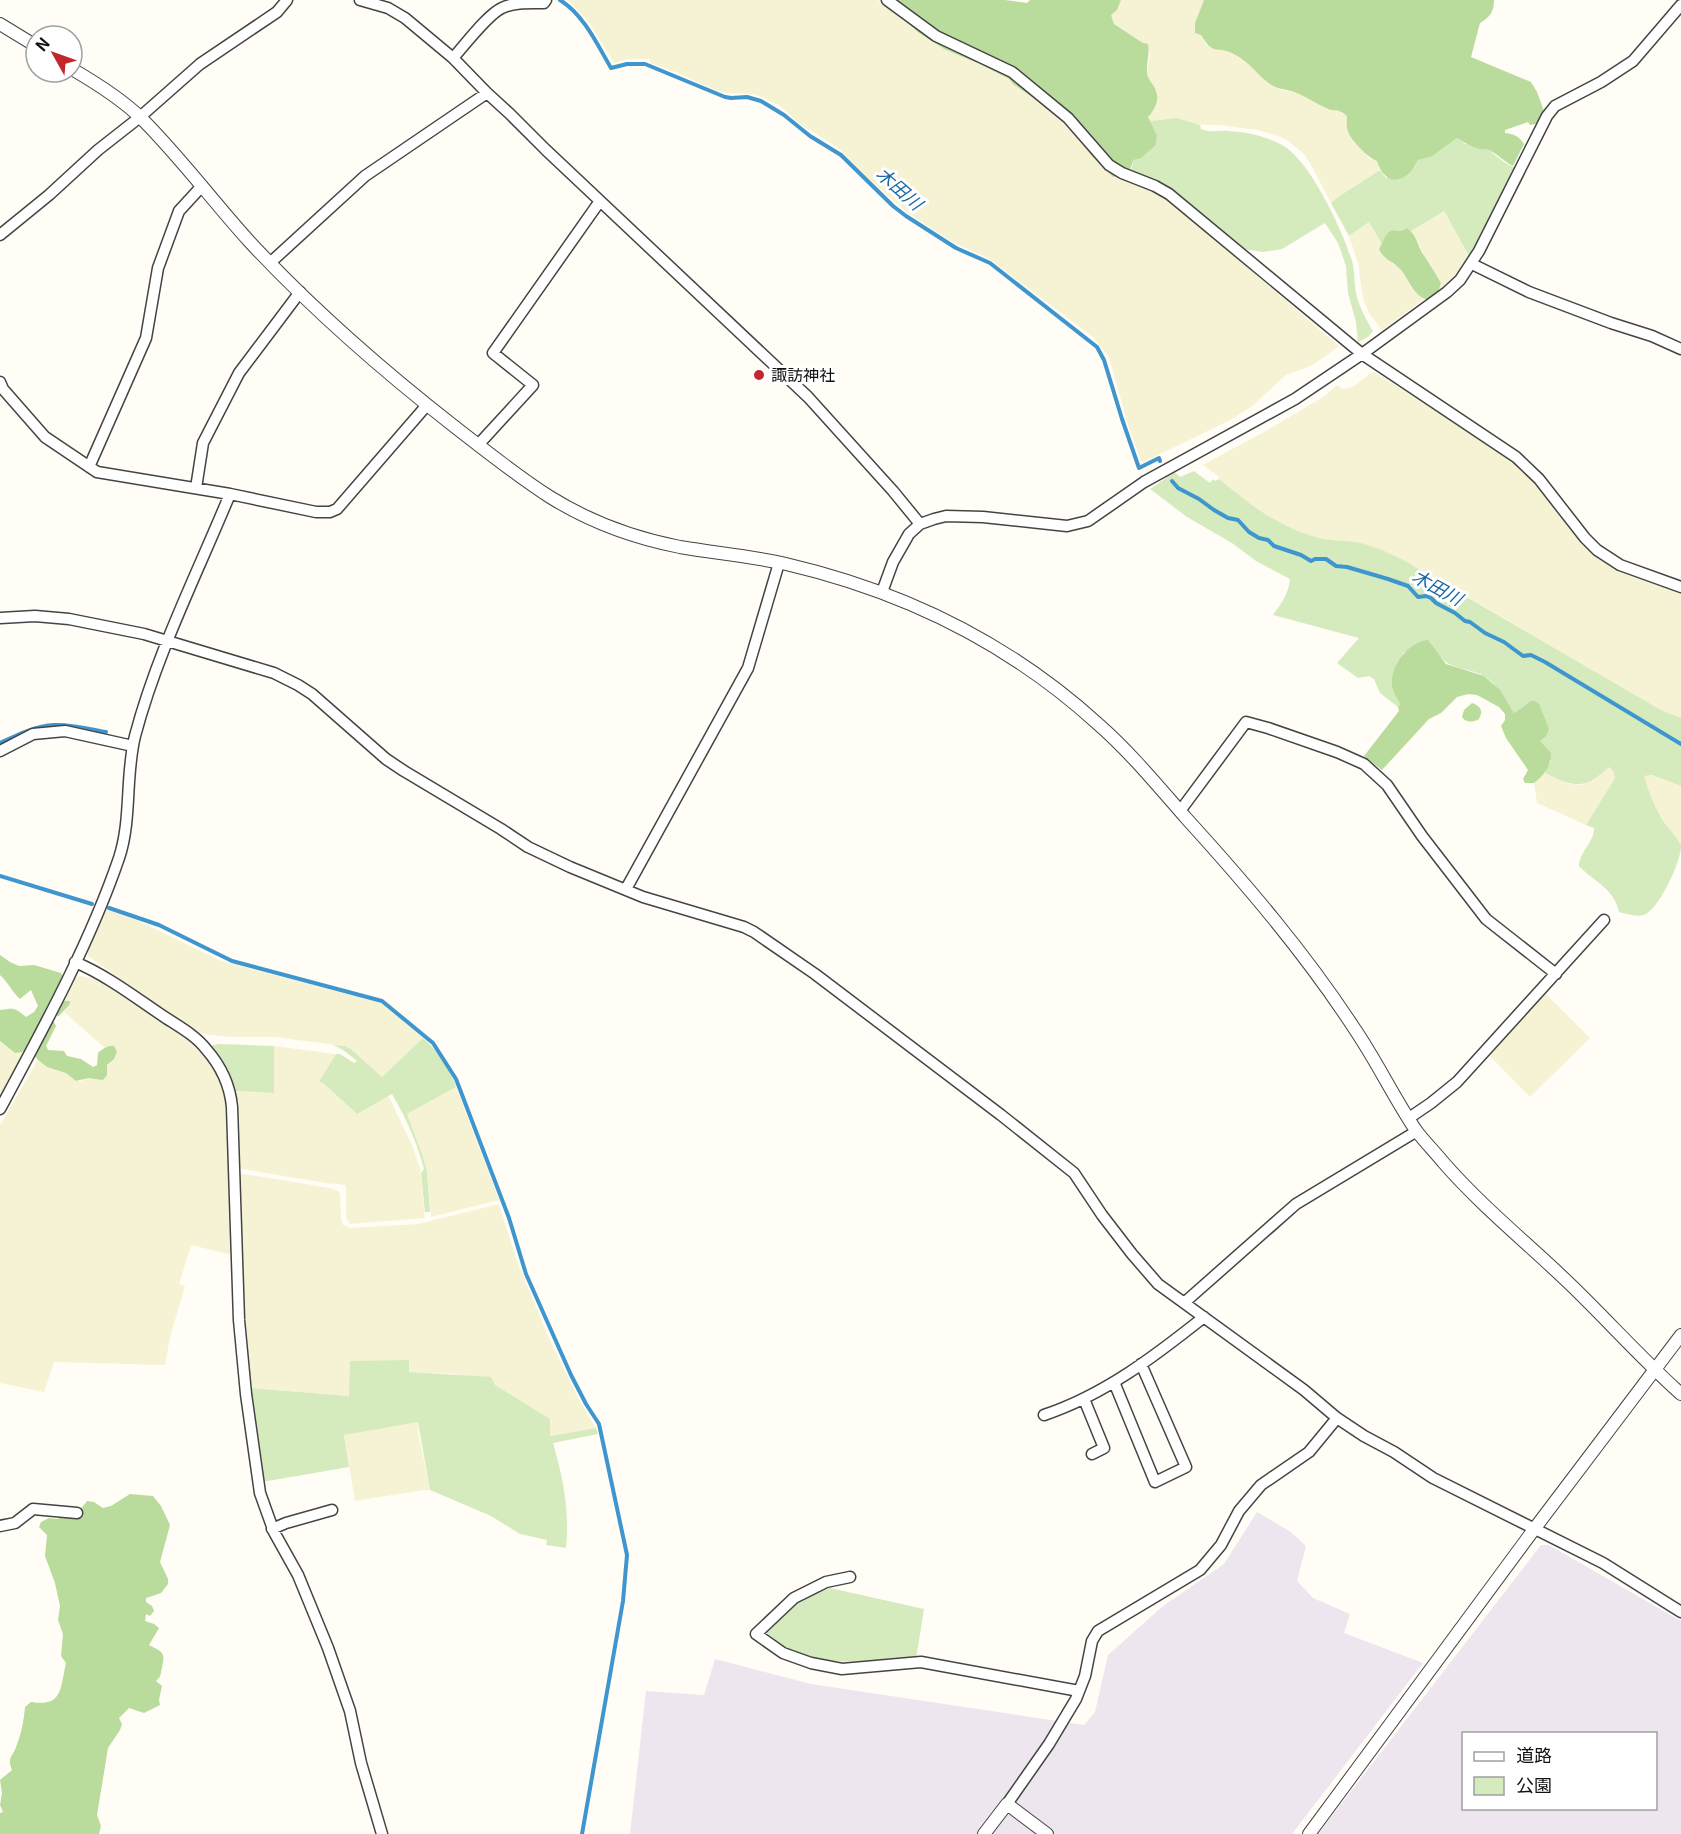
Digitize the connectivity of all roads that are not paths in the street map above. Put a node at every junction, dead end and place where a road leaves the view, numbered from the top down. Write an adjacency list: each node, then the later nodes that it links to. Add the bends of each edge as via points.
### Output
1 (287, 0): 11 (street, via 277,12 200,64)
2 (360, 0): 8 (street, via 405,18)
3 (546, 0): 8 (street, via 501,8)
4 (887, 0): 19 (street, via 936,36 1012,72 1068,118 1109,165 1169,195)
5 (1681, 5): 16 (street, via 1633,61 1555,106)
6 (0, 24): 7 (street)
7 (24, 39)
8 (453, 58): 10 (street)
9 (84, 77): 11 (street)
10 (487, 93): 13 (street); 15 (street, via 365,176)
11 (140, 117): 12 (street); 14 (street)
12 (202, 186): 15 (street); 23 (street, via 179,211 158,268 146,338)
13 (600, 201): 22 (street, via 493,353 533,385); 26 (street, via 808,397)
14 (0, 235)
15 (271, 262): 17 (street)
16 (1472, 264): 18 (street, via 1529,292); 19 (street, via 1447,292)
17 (300, 292): 21 (street); 24 (street, via 239,374 203,442)
18 (1681, 349)
19 (1362, 354): 26 (street, via 1295,399 1144,482 1088,521 1067,526 946,516); 28 (street, via 1516,458 1539,479 1584,538 1611,560)
20 (0, 382): 23 (street, via 45,437)
21 (427, 405): 22 (street); 25 (street, via 337,509 316,512)
22 (478, 445): 27 (street, via 546,494 599,524 677,546)
23 (89, 467): 24 (street, via 97,472)
24 (196, 488): 25 (street)
25 (230, 494): 31 (street)
26 (920, 524): 29 (street, via 909,534)
27 (779, 562): 29 (street); 35 (street, via 748,668)
28 (1681, 587)
29 (882, 592): 34 (street, via 953,624 1038,675 1099,724)
30 (0, 618): 31 (street, via 35,615 69,619)
31 (168, 641): 32 (street); 35 (street, via 274,673 298,685 404,771 528,847)
32 (132, 746): 33 (street, via 65,731 33,734); 37 (street, via 120,856)
33 (0, 751)
34 (1180, 811): 38 (street, via 1246,722 1346,756 1364,764 1388,785 1486,919); 40 (street, via 1298,950 1354,1028)
35 (626, 889): 42 (street, via 744,927 815,974 1074,1173 1132,1254 1158,1284)
36 (1604, 920): 38 (street)
37 (75, 962): 39 (street); 57 (street, via 100,973 191,1035 212,1056 228,1085 239,1320 256,1474)
38 (1556, 974): 40 (street, via 1457,1082)
39 (0, 1109)
40 (1409, 1118): 41 (street)
41 (1417, 1131): 42 (street, via 1296,1204); 46 (street, via 1453,1174)
42 (1185, 1302): 43 (street)
43 (1204, 1317): 45 (street); 51 (street)
44 (1681, 1335): 46 (street)
45 (1141, 1364): 47 (street); 47 (street, via 1186,1467 1155,1482)
46 (1654, 1370): 48 (street); 56 (street)
47 (1114, 1382): 49 (street)
48 (1681, 1394)
49 (1084, 1399): 50 (street); 52 (street, via 1104,1448)
50 (1044, 1415)
51 (1337, 1418): 56 (street, via 1433,1478); 60 (street, via 1309,1452 1261,1485 1200,1570 1098,1631)
52 (1092, 1454)
53 (332, 1510): 57 (street)
54 (77, 1513): 55 (street, via 33,1509 15,1522)
55 (0, 1526)
56 (1535, 1528): 59 (street, via 1603,1563); 65 (street)
57 (272, 1529): 62 (street, via 298,1575 328,1648 350,1712)
58 (850, 1577): 60 (street, via 825,1582 794,1598 756,1634 783,1653 842,1669 921,1662)
59 (1681, 1612)
60 (1079, 1691): 61 (street, via 1049,1744)
61 (1007, 1804): 63 (street); 64 (street)
62 (382, 1834)
63 (984, 1834)
64 (1047, 1834)
65 (1309, 1834)

